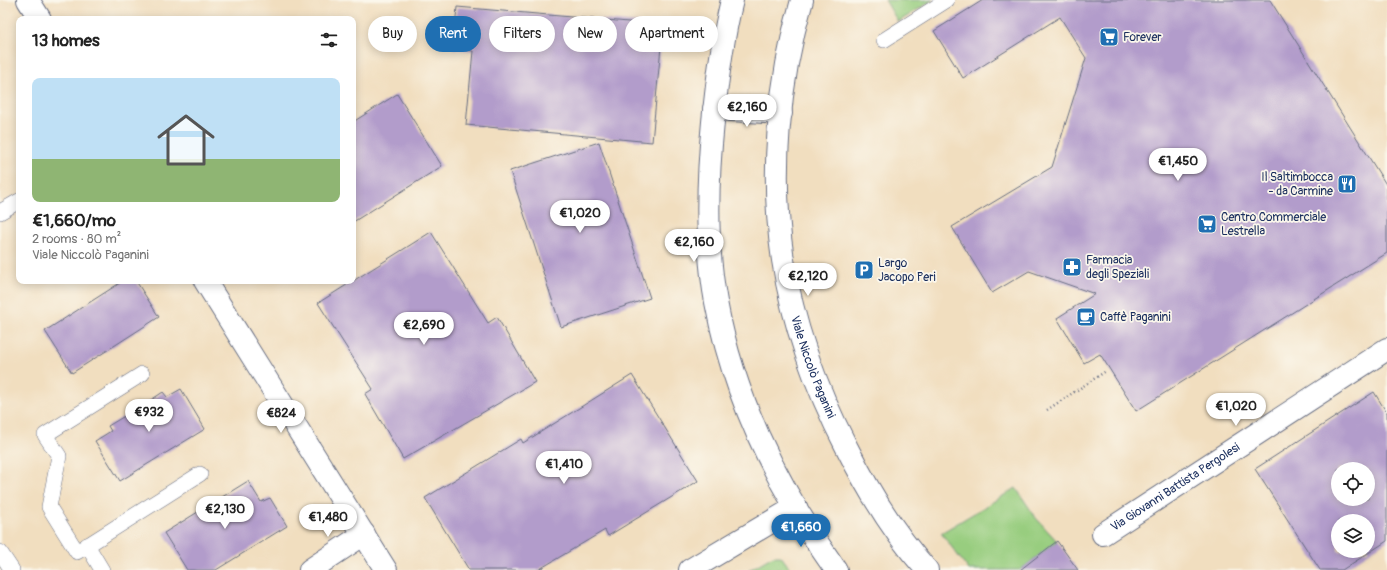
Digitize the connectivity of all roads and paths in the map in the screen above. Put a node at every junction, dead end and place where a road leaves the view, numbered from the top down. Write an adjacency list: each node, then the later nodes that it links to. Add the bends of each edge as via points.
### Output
1 (28, 0): 5 (street)
2 (732, 0): 7 (street, via 722,42)
3 (802, 0): 8 (street, Viale Niccolò Paganini, via 787,65)
4 (947, 0): 6 (lane)
5 (38, 16)
6 (884, 40)
7 (714, 109): 8 (street); 17 (street, via 708,208 716,304 731,364 755,429)
8 (781, 113): 28 (street, Viale Niccolò Paganini, via 777,184 781,240 783,260 802,338 830,414 856,467 896,531)
9 (16, 203): 10 (lane)
10 (0, 212)
11 (207, 284): 18 (street)
12 (1387, 349): 19 (street, Via Giovanni Battista Pergolesi)
13 (1106, 371): 15 (path)
14 (142, 374): 20 (lane, via 45,435 59,456 49,507 77,552)
15 (1047, 410)
16 (200, 474): 20 (lane)
17 (796, 507): 26 (street); 27 (street)
18 (364, 534): 24 (street); 25 (street)
19 (1103, 534)
20 (87, 546): 23 (lane)
21 (0, 552): 22 (lane)
22 (12, 570)
23 (102, 570)
24 (310, 570)
25 (386, 570)
26 (690, 570)
27 (836, 570)
28 (927, 570)

